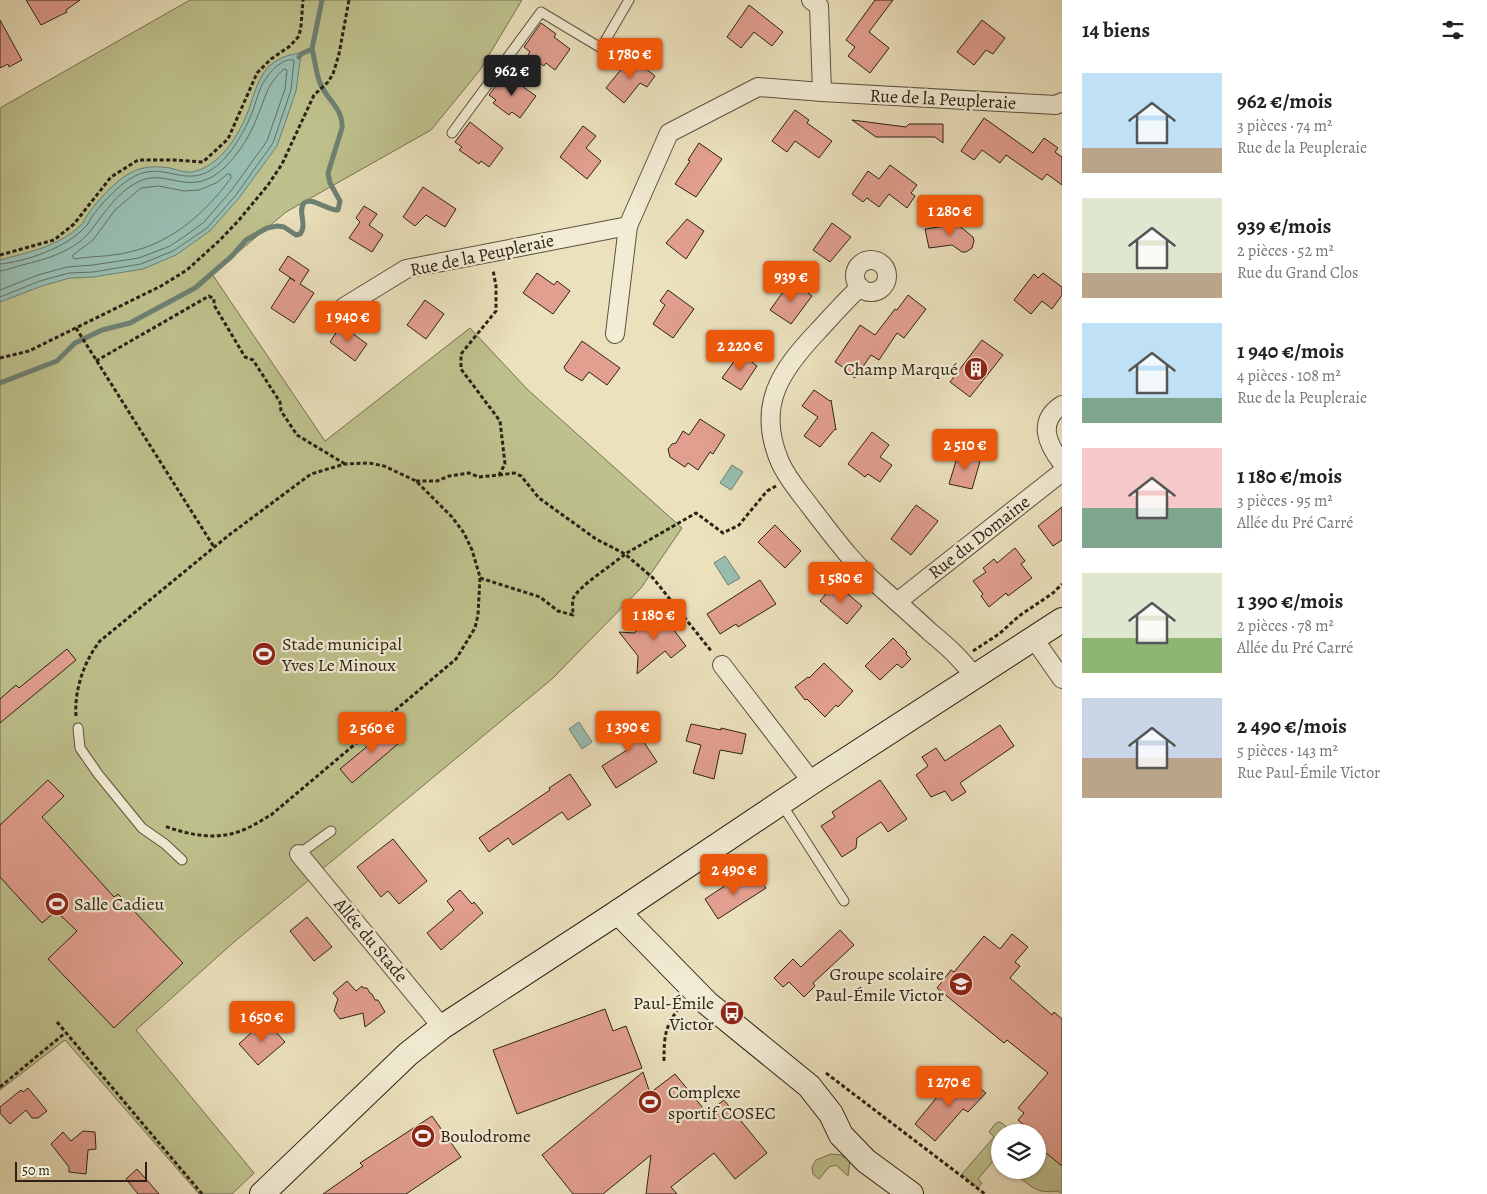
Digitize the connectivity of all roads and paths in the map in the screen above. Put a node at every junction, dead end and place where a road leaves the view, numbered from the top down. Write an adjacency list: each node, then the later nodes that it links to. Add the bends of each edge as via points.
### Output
1 (303, 0): 10 (path, via 299,36 257,73 228,139 203,162 138,160 111,178 74,224 54,240)
2 (349, 0): 13 (path, via 333,74 314,95 268,185 239,220 187,270)
3 (629, 0): 7 (lane, via 601,48 541,12)
4 (811, 0): 5 (street, via 819,6)
5 (822, 92): 6 (street, Rue de la Peupleraie, via 1056,105); 8 (street, Rue de la Peupleraie, via 758,87 669,133)
6 (1062, 102)
7 (452, 133)
8 (628, 226): 9 (street, Rue de la Peupleraie); 14 (street, Rue de la Peupleraie)
9 (490, 252): 12 (street, Rue de la Peupleraie, via 406,269); 21 (path, via 496,286 496,311 461,354 461,369 500,421 505,464)
10 (0, 255)
11 (860, 287): 22 (street, via 797,353 777,385 772,401 772,434 780,464)
12 (344, 307)
13 (76, 328): 15 (path, via 29,351); 16 (path)
14 (615, 334)
15 (0, 358)
16 (96, 361): 19 (path, via 209,296 214,299 214,306 245,357 253,360 280,402 280,411 297,435); 24 (path)
17 (1062, 405): 18 (street, via 1048,420 1046,429)
18 (1062, 463)
19 (345, 464): 23 (path, via 384,466); 24 (path, via 311,474)
20 (1062, 472): 28 (street, Rue du Domaine)
21 (499, 475): 23 (path, via 479,478 469,473 437,481); 25 (path, via 514,473 521,476 539,498 596,539)
22 (789, 479): 25 (path, via 767,491 739,524 722,533 696,513); 28 (street, via 844,550)
23 (416, 480): 26 (path, via 464,533)
24 (214, 547): 35 (path, via 92,652 75,705)
25 (625, 554): 26 (path, via 583,585 573,598 573,615 558,611 540,597); 32 (path, via 653,578)
26 (480, 578): 38 (path, via 475,628 456,658 271,815 243,830 214,837)
27 (1062, 584): 31 (path, via 999,634)
28 (897, 602): 31 (street)
29 (1062, 620): 30 (street)
30 (1034, 639): 33 (street); 34 (street)
31 (961, 659): 33 (street)
32 (722, 665): 36 (street)
33 (975, 678): 36 (street)
34 (1062, 679)
35 (78, 728): 41 (lane, via 80,748 98,774 142,828)
36 (812, 782): 37 (street)
37 (780, 803): 42 (lane); 43 (street)
38 (160, 825)
39 (331, 831): 40 (lane)
40 (299, 854): 46 (street, Allée du Stade)
41 (182, 860)
42 (844, 901)
43 (618, 912): 44 (street); 46 (street)
44 (694, 990): 48 (path, via 671,1018 664,1035); 53 (street, via 809,1086 831,1114 841,1135 866,1161)
45 (57, 1022): 47 (path)
46 (442, 1027): 51 (street, via 408,1054)
47 (65, 1033): 50 (path); 52 (path)
48 (664, 1061)
49 (820, 1068): 54 (path)
50 (0, 1087)
51 (265, 1192)
52 (202, 1194)
53 (911, 1194)
54 (985, 1194)

